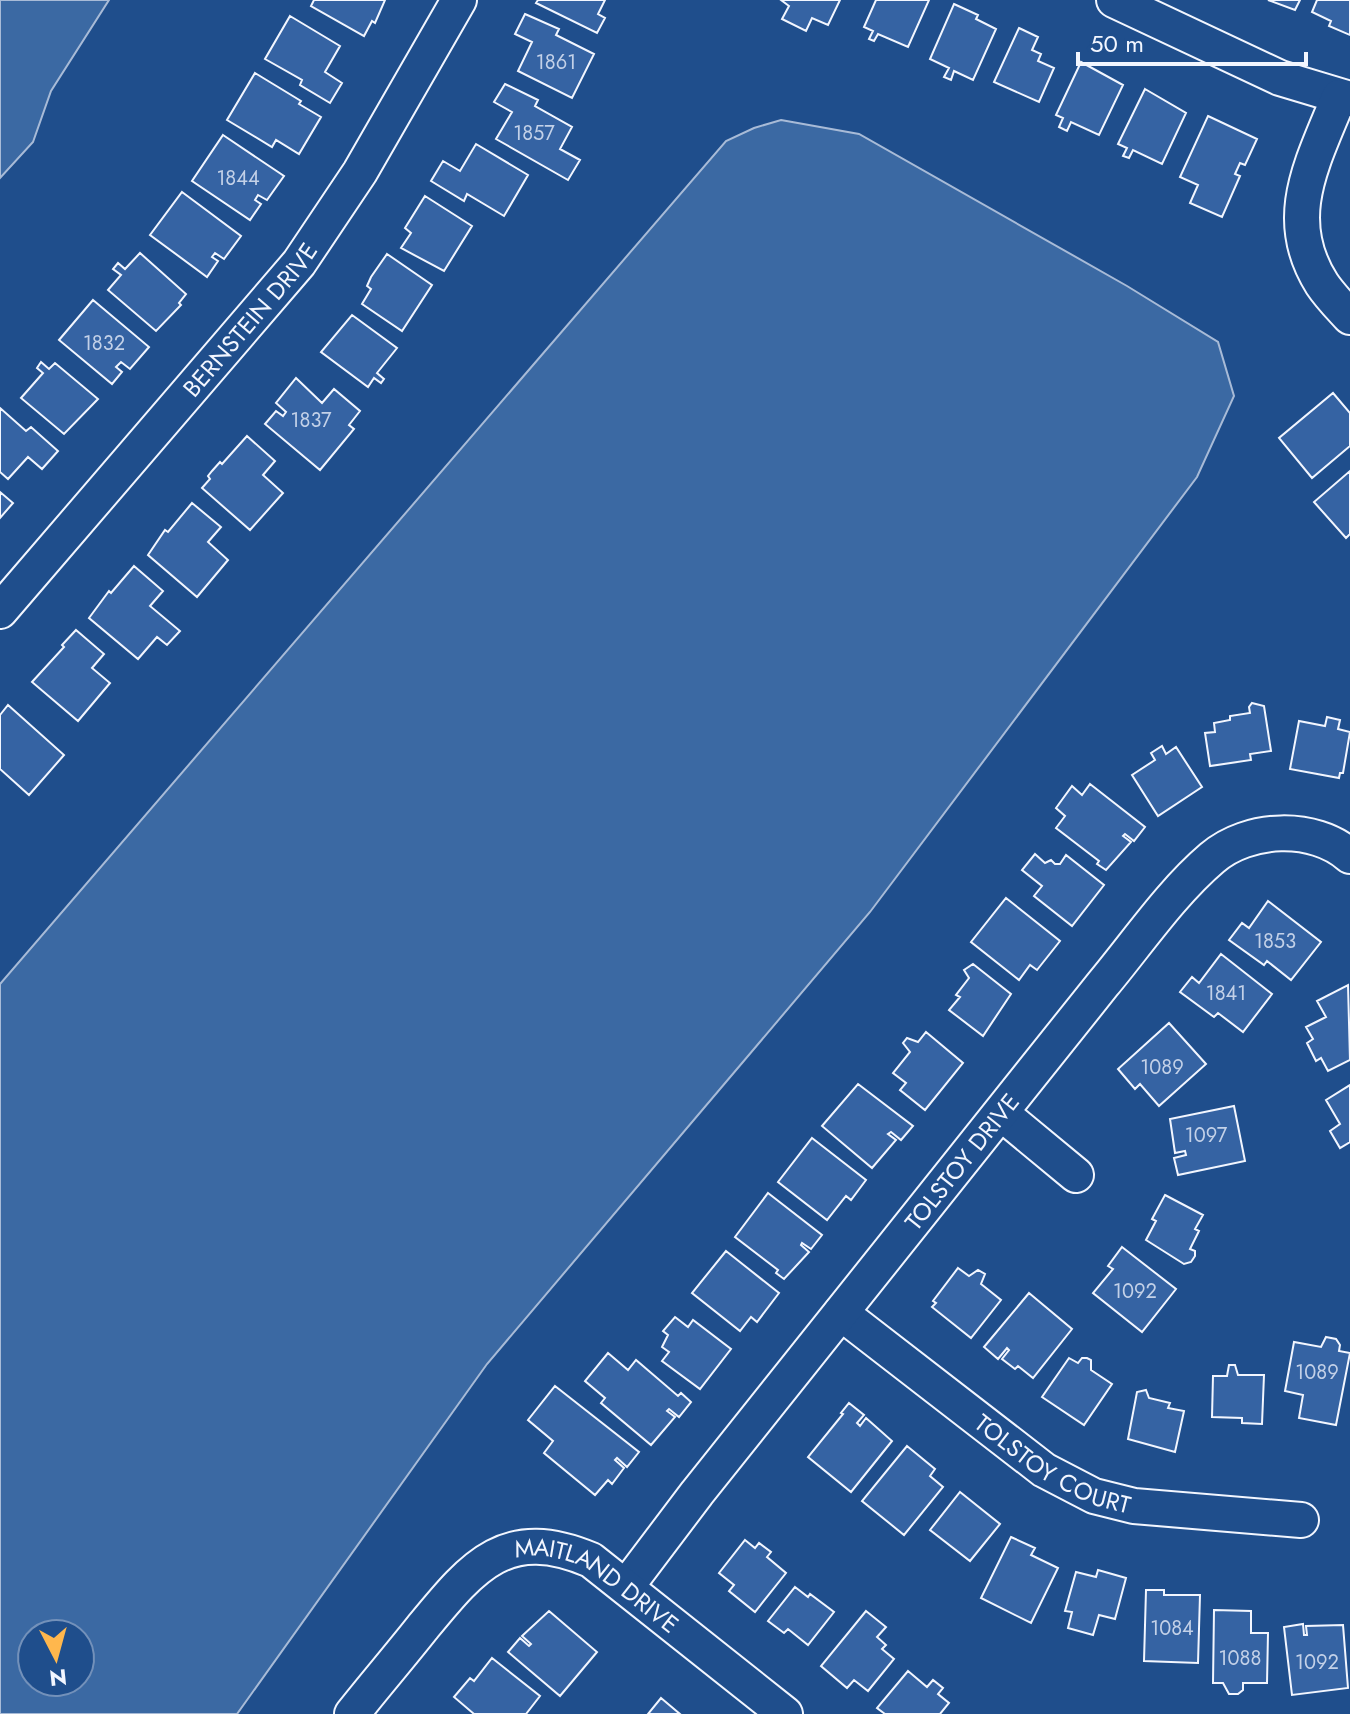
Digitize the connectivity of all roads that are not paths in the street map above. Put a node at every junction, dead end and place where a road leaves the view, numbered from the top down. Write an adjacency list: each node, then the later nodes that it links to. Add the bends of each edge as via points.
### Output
1 (459, 0): 5 (street, BERNSTEIN DRIVE, via 360,172 299,263)
2 (1114, 0): 3 (street, via 1280,78)
3 (1345, 98): 4 (street, via 1311,166 1302,195 1301,231 1323,286)
4 (1350, 317)
5 (0, 611)
6 (1350, 856): 7 (street, TOLSTOY DRIVE, via 1319,837 1295,834 1265,835 1214,857 1168,905)
7 (1001, 1113): 8 (street); 9 (street, TOLSTOY DRIVE)
8 (1076, 1175)
9 (841, 1313): 10 (street, TOLSTOY COURT, via 1044,1470 1094,1496 1134,1506); 11 (street, TOLSTOY DRIVE)
10 (1301, 1520)
11 (626, 1587): 12 (street, MAITLAND DRIVE, via 591,1560 566,1549 523,1547 497,1555 470,1572); 13 (street, MAITLAND DRIVE)
12 (352, 1714)
13 (785, 1714)

